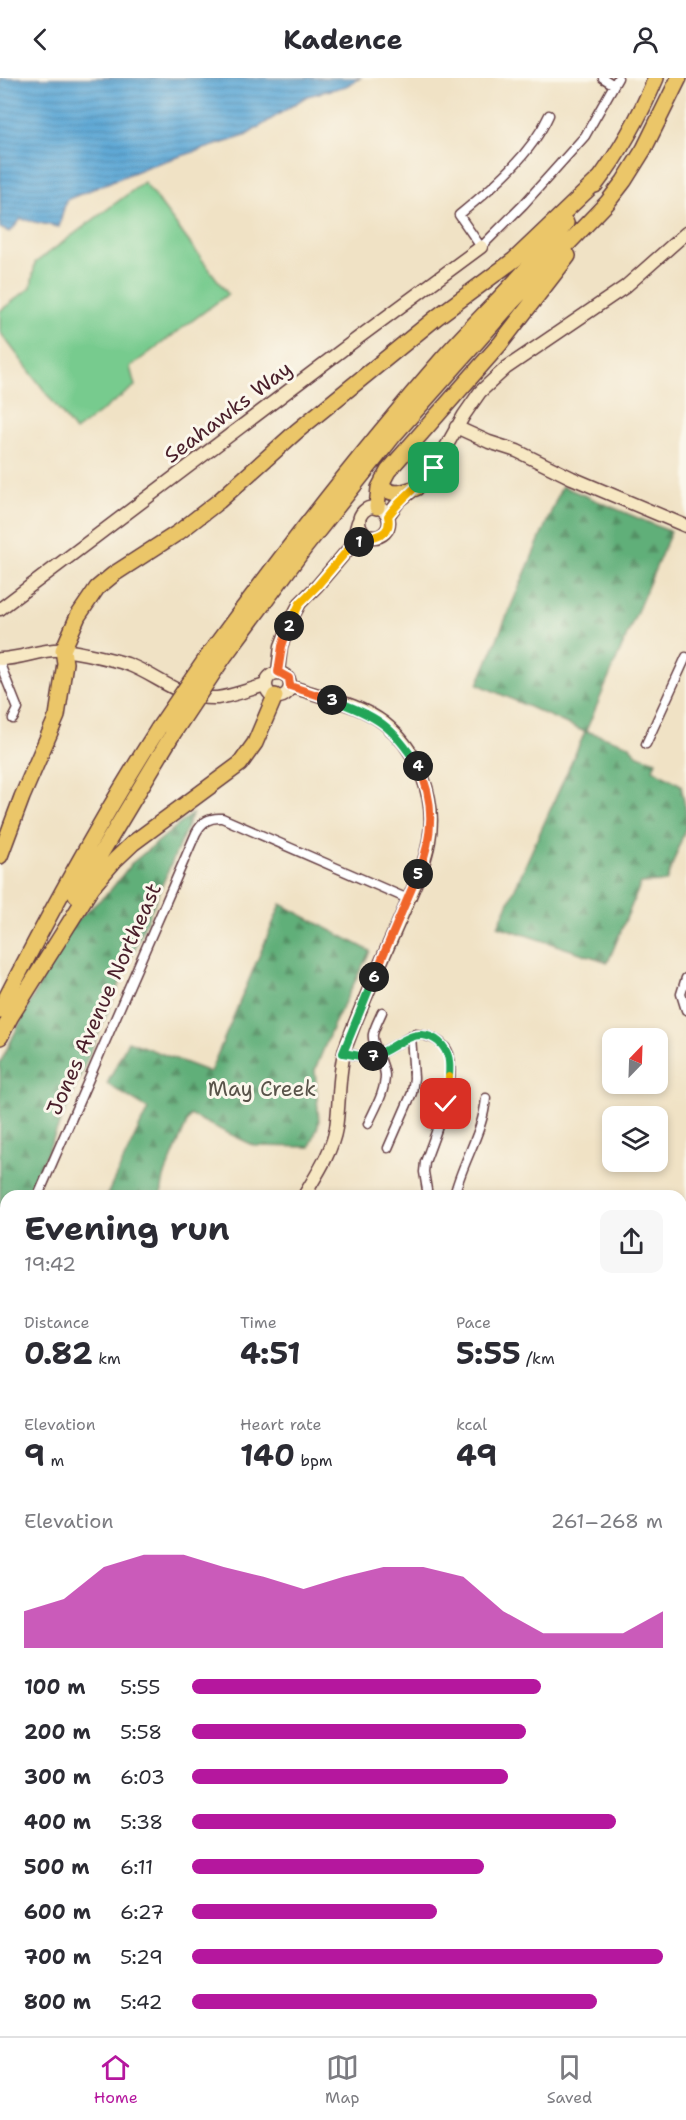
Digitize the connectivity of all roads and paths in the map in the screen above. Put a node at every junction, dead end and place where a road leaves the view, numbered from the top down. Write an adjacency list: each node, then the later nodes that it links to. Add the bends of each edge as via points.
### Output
1 (603, 78): 4 (street)
2 (656, 78): 6 (highway)
3 (679, 78): 7 (highway, via 644,149)
4 (616, 82): 9 (street, via 585,136)
5 (549, 115): 9 (street, via 523,154 459,215)
6 (601, 177): 19 (highway, via 514,260 297,430 211,507 97,588); 20 (highway, via 535,260 391,420 267,575)
7 (607, 203): 11 (highway, via 500,344); 20 (highway, via 505,309 394,435)
8 (686, 233): 10 (street, via 625,287 500,373 480,392)
9 (480, 247): 18 (street, Seahawks Way)
10 (456, 427): 12 (street, via 434,468); 15 (street)
11 (383, 479): 12 (highway, via 383,487 390,493); 13 (highway, via 379,488)
12 (416, 488): 13 (street)
13 (382, 510): 14 (street, via 364,510); 16 (street, via 389,521 386,531)
14 (358, 522): 16 (street); 17 (street)
15 (686, 526)
16 (369, 536): 17 (street)
17 (351, 546): 23 (street, via 292,616)
18 (0, 609)
19 (63, 650): 22 (street); 25 (street, via 127,664 188,694 216,698); 28 (highway, via 65,663 57,716)
20 (216, 656): 33 (highway, bridge, via 165,732 121,788 61,891)
21 (686, 657): 27 (street)
22 (0, 661): 26 (street, via 18,709)
23 (278, 672): 24 (street, via 289,678); 25 (street, via 271,675)
24 (290, 686): 25 (street, via 286,694); 29 (street, via 375,717 395,734 419,768 429,799 431,829 426,855)
25 (270, 691): 33 (highway, via 255,743 240,764 115,860)
26 (13, 719)
27 (646, 744)
28 (0, 856)
29 (408, 899): 36 (street); 41 (street, Jones Avenue Northeast, via 222,818 206,820 198,828)
30 (686, 978): 31 (street, via 681,994)
31 (685, 1009)
32 (382, 1012): 37 (street, via 373,1035)
33 (5, 1013): 35 (highway)
34 (411, 1036): 37 (street); 40 (street, via 413,1087); 43 (street, via 435,1039 449,1054 446,1104 425,1162)
35 (0, 1038)
36 (343, 1053): 37 (street, via 371,1057); 42 (street, via 334,1136)
37 (380, 1054): 39 (street, via 384,1083)
38 (486, 1098): 44 (street, via 483,1121)
39 (368, 1124)
40 (388, 1148)
41 (41, 1190)
42 (307, 1190)
43 (427, 1190)
44 (456, 1190)

